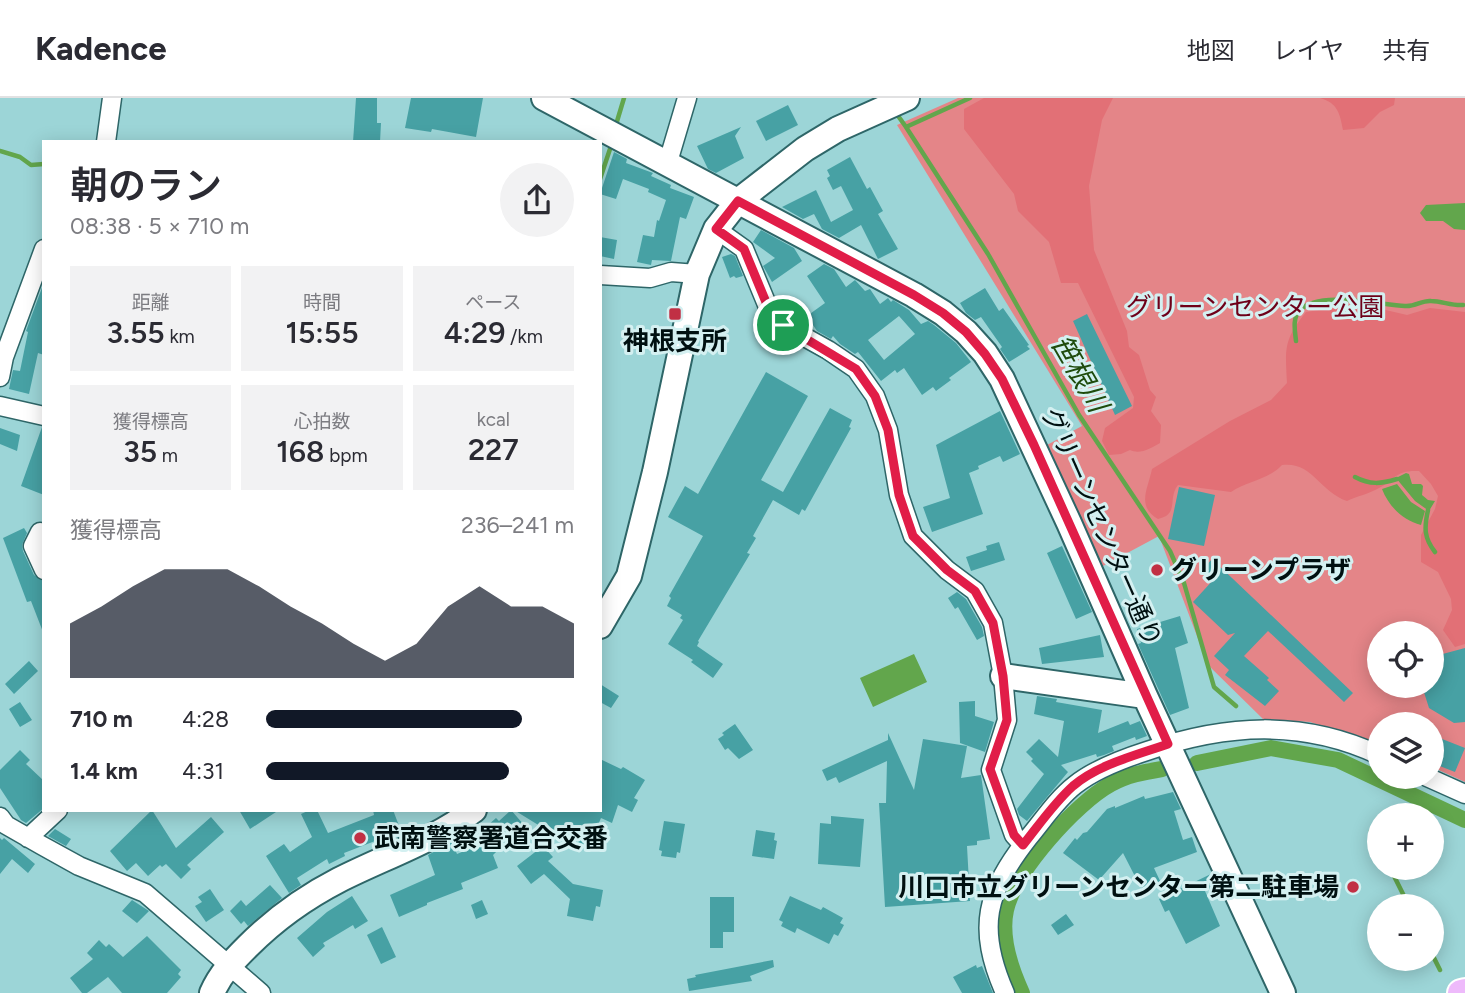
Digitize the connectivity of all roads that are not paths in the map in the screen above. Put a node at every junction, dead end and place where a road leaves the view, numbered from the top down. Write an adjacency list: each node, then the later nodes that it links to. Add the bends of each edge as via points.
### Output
1 (112, 98): 5 (street)
2 (544, 98): 6 (street, グリーンセンター通り)
3 (687, 98): 6 (street)
4 (901, 99): 7 (street, via 805,149)
5 (106, 140)
6 (668, 162): 7 (street, グリーンセンター通り)
7 (738, 201): 8 (street); 19 (street, グリーンセンター通り, via 933,307 966,332 985,354 1044,467)
8 (716, 229): 10 (street); 18 (street, via 744,249 768,307 783,325 856,369 875,396 888,430 899,495 913,536 975,591 993,623)
9 (42, 254): 12 (street)
10 (697, 274): 11 (street); 17 (street, via 629,576)
11 (602, 275)
12 (0, 377)
13 (0, 406): 14 (street)
14 (42, 416)
15 (40, 532): 16 (street, via 33,546)
16 (42, 566)
17 (602, 623)
18 (1003, 676): 19 (street); 28 (street, via 1007,720 990,769 1014,835)
19 (1145, 696): 20 (street, グリーンセンター通り)
20 (1168, 744): 21 (street, via 1209,734 1285,729 1338,738); 28 (street, via 1110,765 1075,785); 33 (street, グリーンセンター通り)
21 (1367, 750)
22 (1444, 785): 23 (street)
23 (1465, 794)
24 (56, 812): 27 (street)
25 (471, 812): 29 (street, via 438,833 316,892 258,936)
26 (2, 824): 27 (street)
27 (28, 838): 29 (street, via 79,866 145,893)
28 (1023, 845): 32 (street, via 996,887 987,932)
29 (229, 965): 30 (street); 31 (street)
30 (212, 993)
31 (261, 993)
32 (1004, 993)
33 (1283, 993)

